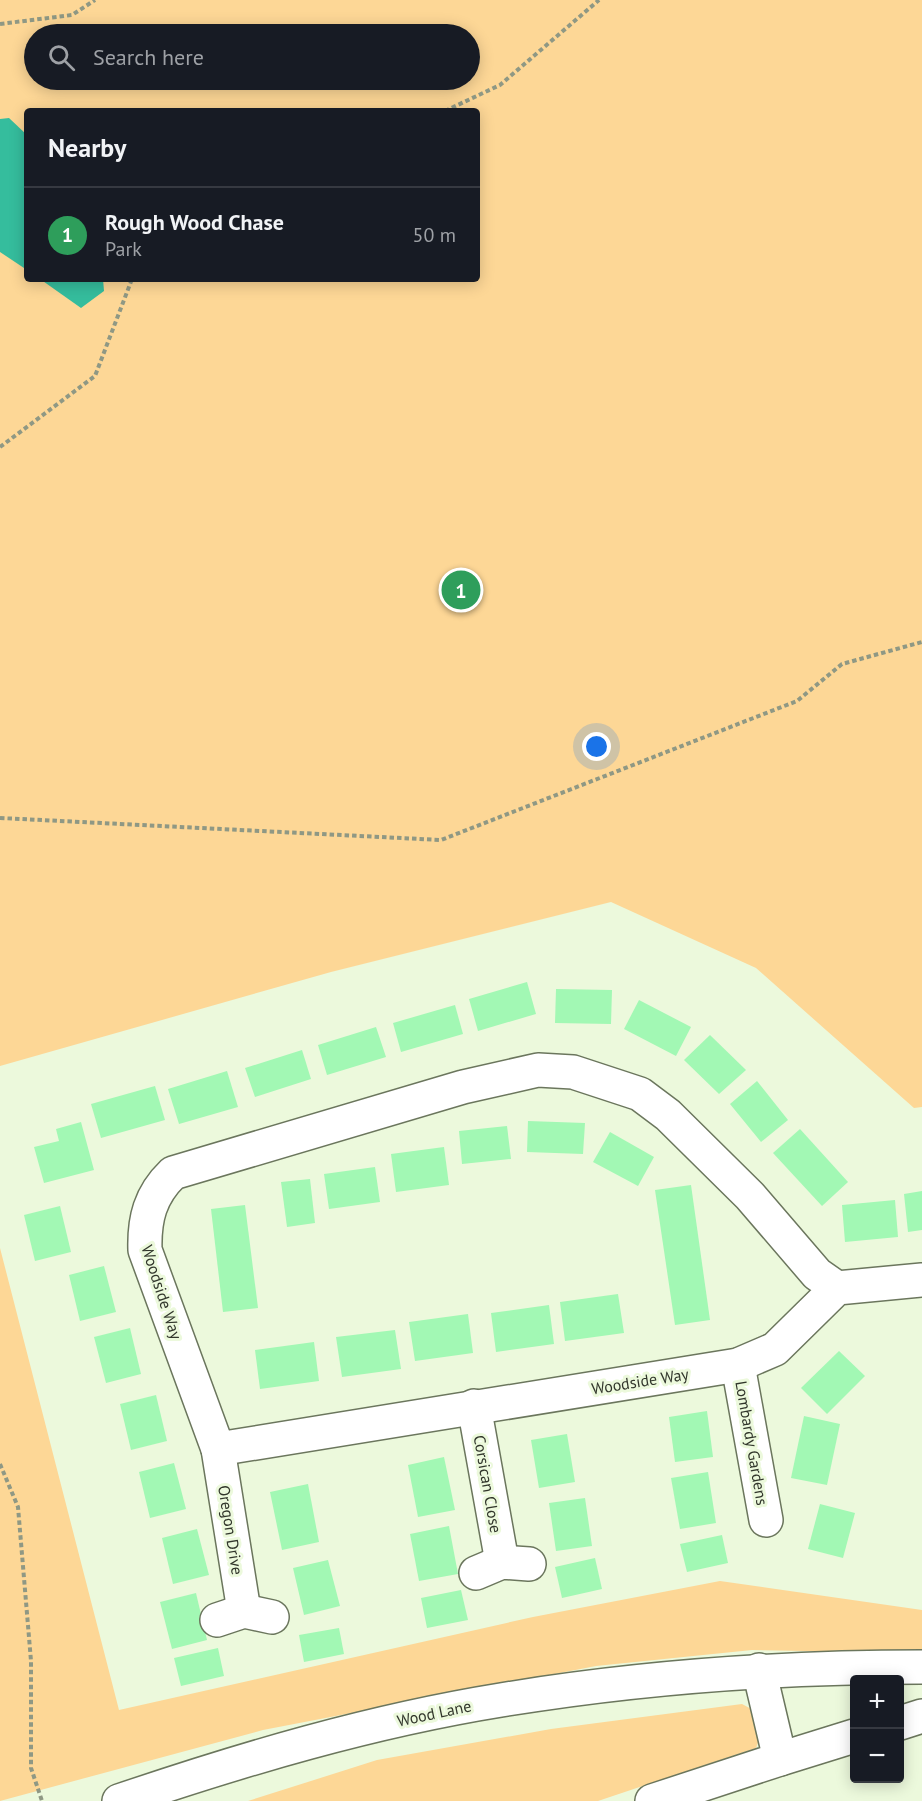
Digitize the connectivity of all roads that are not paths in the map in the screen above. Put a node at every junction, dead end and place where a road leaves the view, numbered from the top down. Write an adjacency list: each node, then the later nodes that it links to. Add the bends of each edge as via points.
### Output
1 (922, 1280): 2 (street)
2 (837, 1288): 3 (street, Woodside Way, via 775,1349); 5 (street, Woodside Way, via 817,1274 750,1196 676,1123 640,1094 573,1072 538,1070 463,1087 173,1173 160,1185 144,1228 145,1250)
3 (738, 1365): 4 (street, Woodside Way); 6 (street, Lombardy Gardens)
4 (474, 1406): 5 (street, Woodside Way); 7 (street, Corsican Close)
5 (218, 1449): 8 (street, Oregon Drive)
6 (767, 1522)
7 (502, 1566)
8 (244, 1616)
9 (922, 1667): 10 (street, Wood Lane)
10 (759, 1670): 14 (street); 15 (street, Wood Lane, via 674,1677 488,1702 278,1750)
11 (922, 1716): 12 (street)
12 (904, 1721)
13 (850, 1738): 14 (street)
14 (780, 1759): 16 (street)
15 (119, 1801)
16 (652, 1801)

